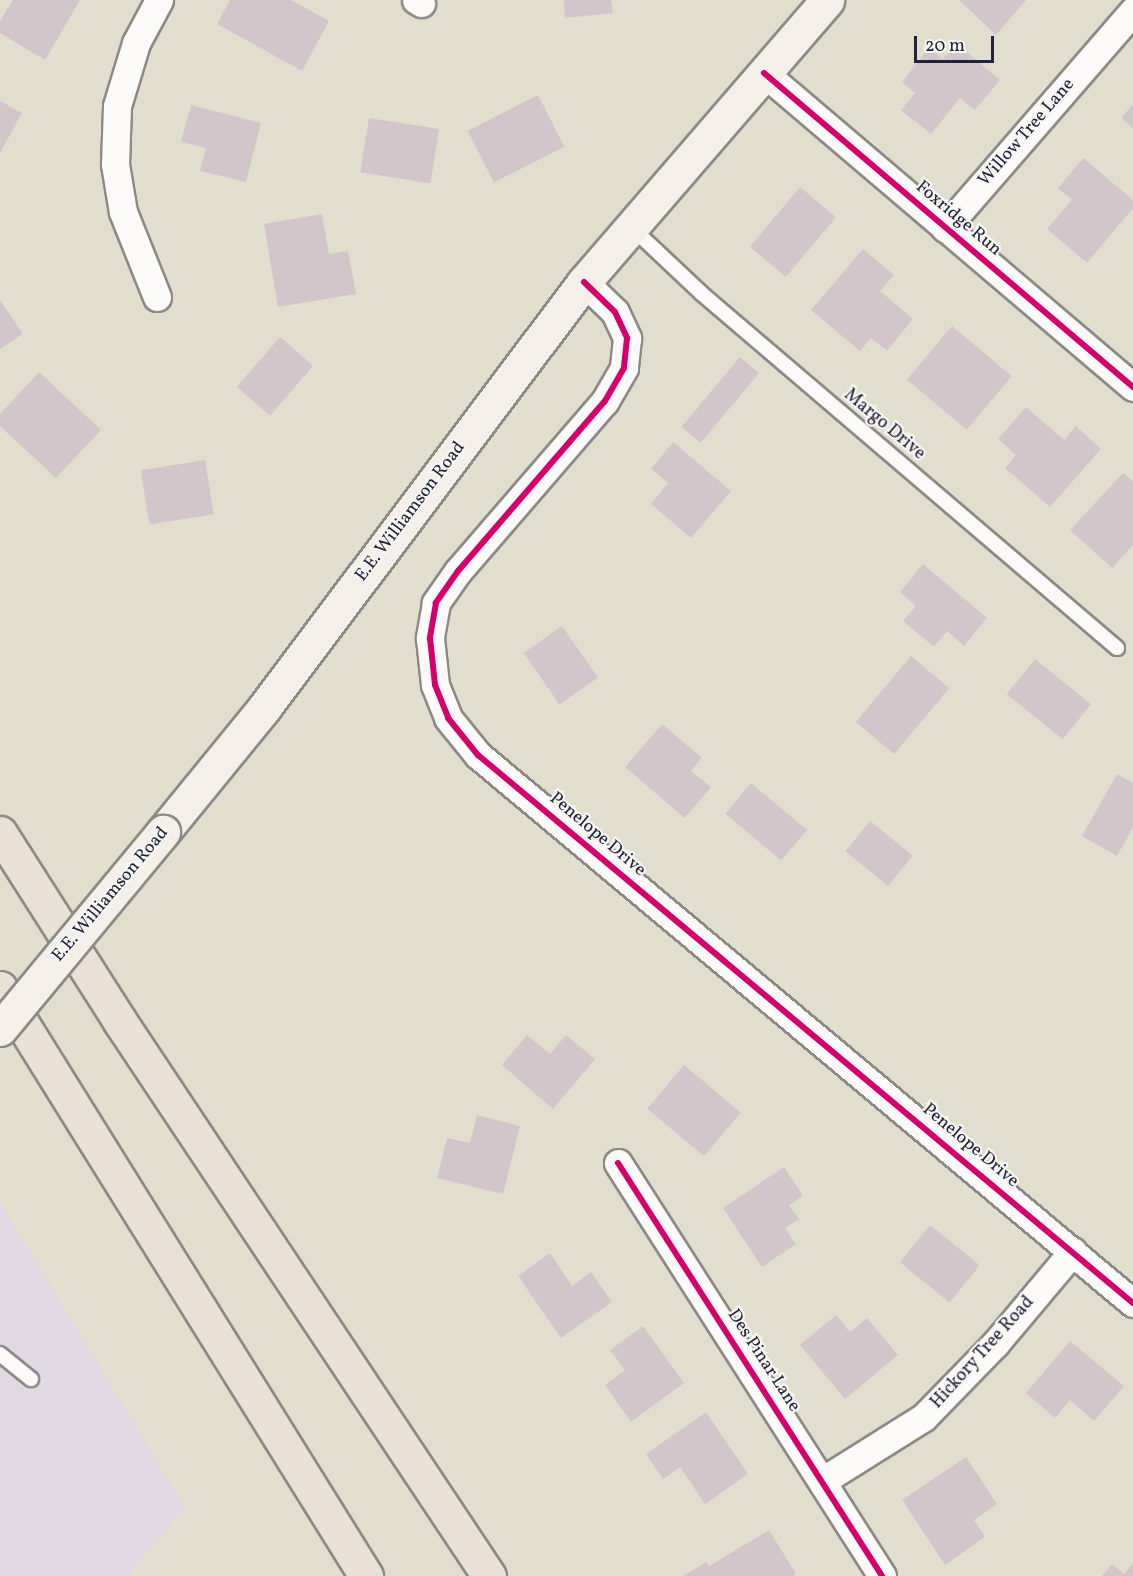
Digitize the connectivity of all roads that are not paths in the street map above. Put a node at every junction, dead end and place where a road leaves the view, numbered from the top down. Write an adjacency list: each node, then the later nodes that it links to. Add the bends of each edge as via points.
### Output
1 (159, 0): 8 (street, via 136,44 117,106 115,164 123,212)
2 (827, 0): 4 (street, E.E. Williamson Road)
3 (1133, 11): 6 (street, Willow Tree Lane)
4 (764, 73): 5 (street, E.E. Williamson Road); 6 (street, Foxridge Run)
5 (630, 226): 7 (street, E.E. Williamson Road); 10 (lane, Margo Drive, via 701,293)
6 (945, 228): 9 (street, Foxridge Run)
7 (584, 282): 13 (street, E.E. Williamson Road, bridge, via 264,708); 15 (street, Penelope Drive, via 619,321 627,338 624,368 604,402 458,571 436,603 430,638 435,685 448,718 478,755)
8 (157, 297)
9 (1133, 387)
10 (1117, 648)
11 (0, 833): 21 (highway, via 126,1030)
12 (0, 988): 20 (highway)
13 (0, 1029)
14 (618, 1162): 19 (street, Des Pinar Lane)
15 (1073, 1251): 16 (street, Penelope Drive); 19 (street, Hickory Tree Road, via 995,1344 924,1417)
16 (1133, 1303)
17 (0, 1354): 18 (lane)
18 (31, 1379)
19 (822, 1481): 22 (street, Des Pinar Lane)
20 (366, 1576)
21 (489, 1576)
22 (882, 1576)

